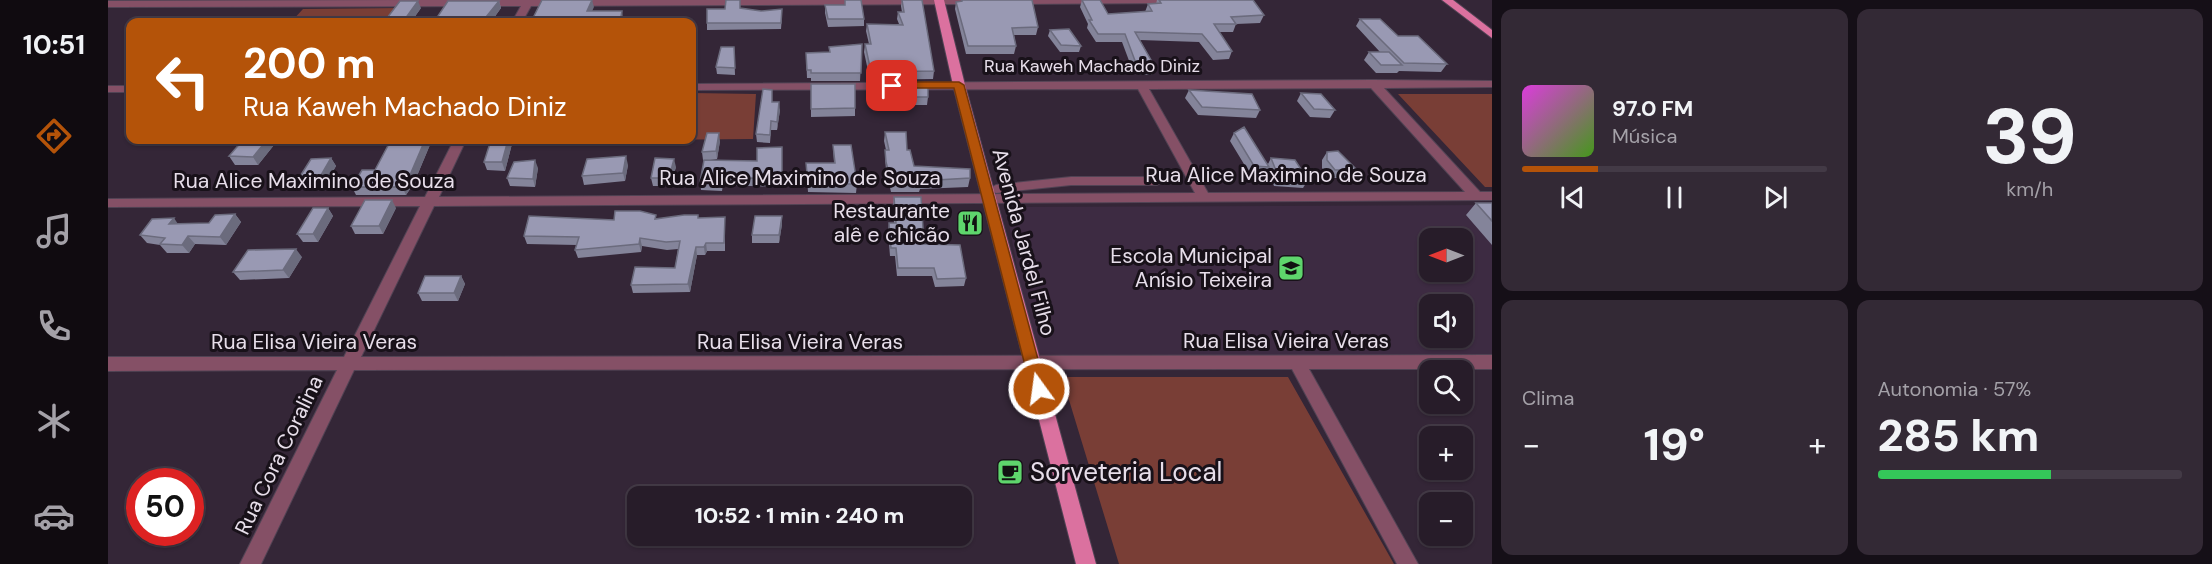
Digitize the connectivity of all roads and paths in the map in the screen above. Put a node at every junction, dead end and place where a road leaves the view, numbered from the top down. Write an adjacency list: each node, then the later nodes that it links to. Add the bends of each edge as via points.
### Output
1 (1185, 0): 5 (street)
2 (1447, 0): 9 (main road)
3 (939, 1): 4 (street); 6 (street); 13 (main road, Avenida Jardel Filho)
4 (986, 1)
5 (998, 1)
6 (528, 2): 7 (street); 8 (street)
7 (108, 4)
8 (520, 18)
9 (1492, 35)
10 (1373, 83): 11 (street, Rua Kaweh Machado Diniz); 12 (street, Rua Kaweh Machado Diniz); 20 (street)
11 (1141, 84): 13 (street, Rua Kaweh Machado Diniz); 22 (street)
12 (1492, 84)
13 (959, 85): 14 (street, Rua Kaweh Machado Diniz); 19 (main road, Avenida Jardel Filho)
14 (696, 87)
15 (108, 89): 16 (street)
16 (126, 89)
17 (457, 144): 23 (street, Rua Cora Coralina)
18 (1157, 181): 19 (street, via 1071,181)
19 (988, 194): 22 (street, Rua Alice Maximino de Souza); 23 (street, Rua Alice Maximino de Souza); 27 (main road, Avenida Jardel Filho)
20 (1475, 195): 21 (street, Rua Alice Maximino de Souza); 22 (street, Rua Alice Maximino de Souza)
21 (1492, 196)
22 (1204, 197)
23 (429, 202): 24 (street, Rua Alice Maximino de Souza); 29 (street, Rua Cora Coralina)
24 (108, 203)
25 (1492, 362): 28 (street, Rua Elisa Vieira Veras)
26 (108, 364): 29 (street, Rua Elisa Vieira Veras)
27 (1032, 364): 28 (street, Rua Elisa Vieira Veras); 29 (street, Rua Elisa Vieira Veras); 31 (main road, Avenida Jardel Filho)
28 (1298, 364): 32 (street)
29 (348, 365): 30 (street, Rua Cora Coralina)
30 (250, 564)
31 (1086, 564)
32 (1407, 564)

